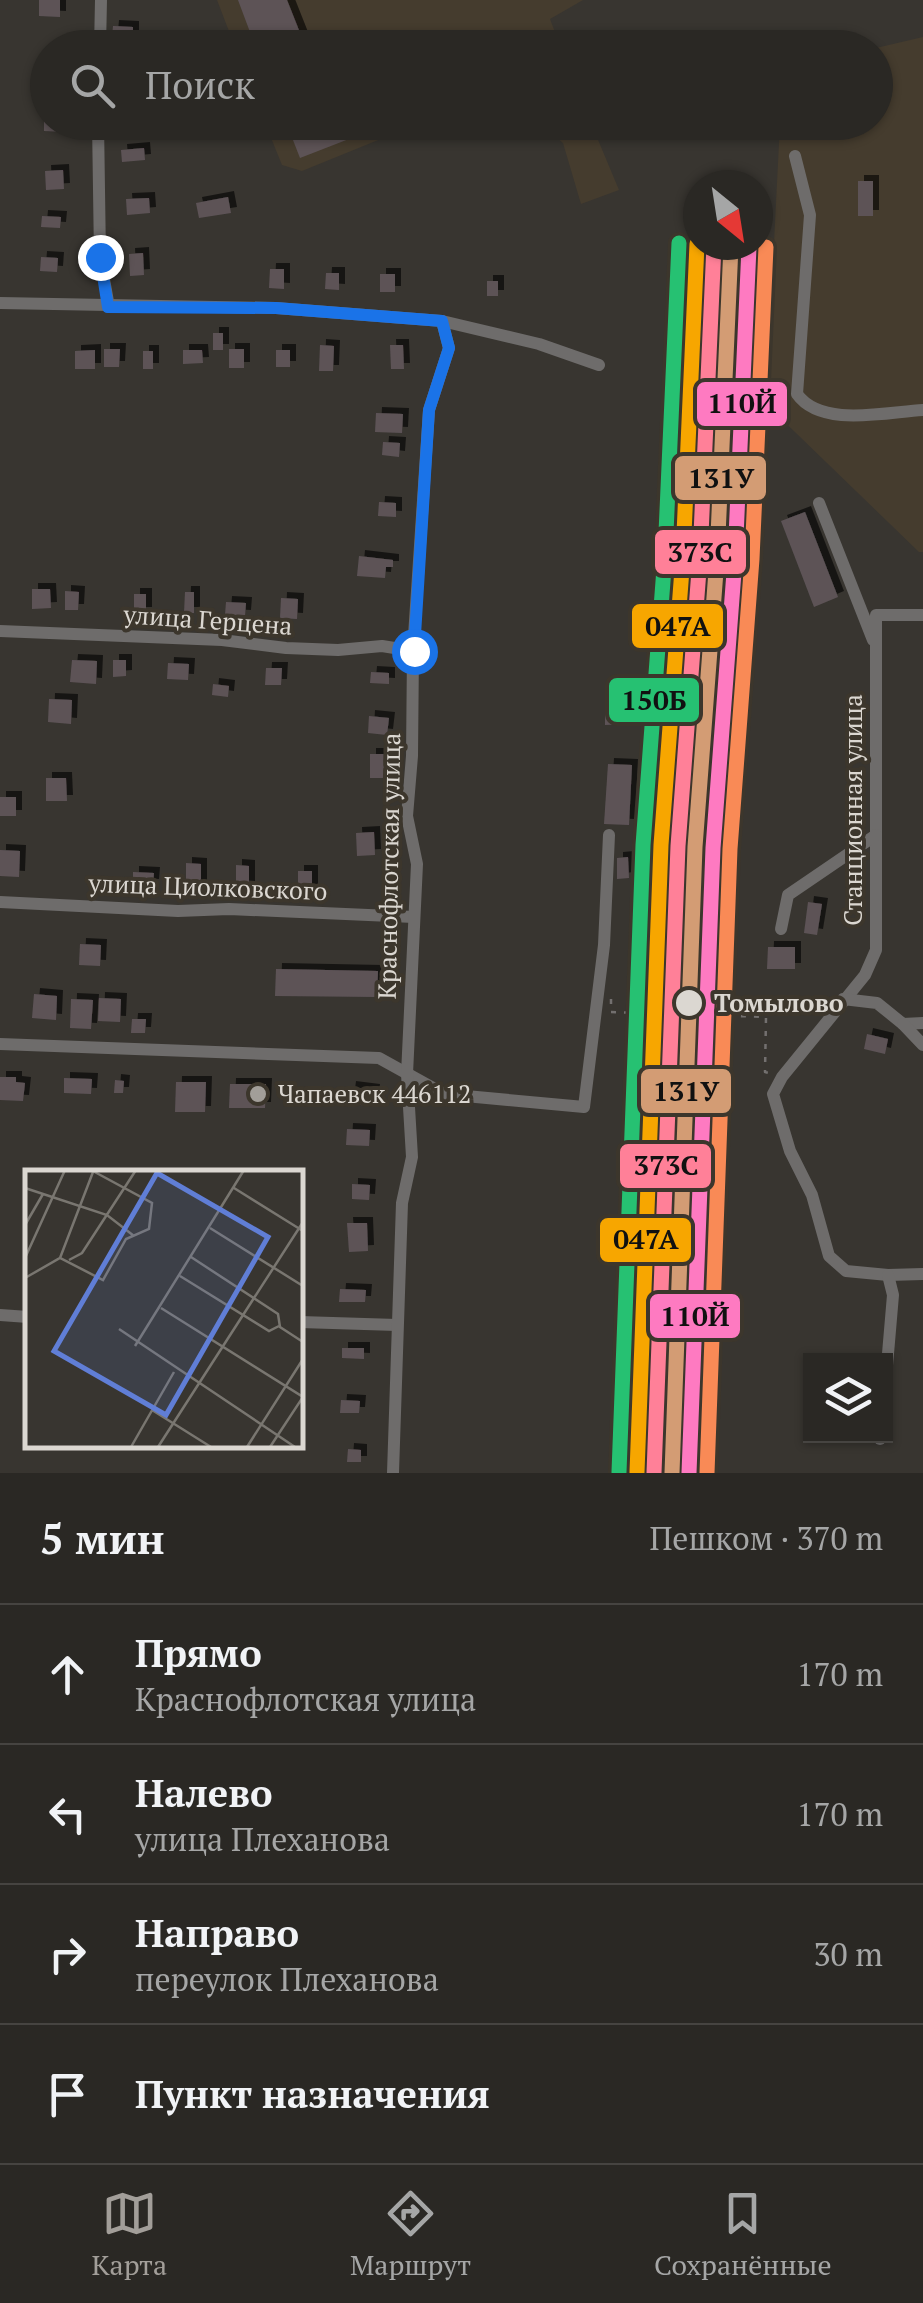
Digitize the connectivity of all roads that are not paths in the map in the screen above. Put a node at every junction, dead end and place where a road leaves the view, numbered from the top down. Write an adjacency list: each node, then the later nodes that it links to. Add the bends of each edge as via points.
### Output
1 (101, 0): 2 (street)
2 (100, 30)
3 (98, 140): 6 (street, via 100,257)
4 (795, 156): 9 (street, via 810,215 796,394 819,412)
5 (0, 303): 6 (street)
6 (108, 307): 7 (street, via 276,308)
7 (442, 321): 8 (street); 14 (street, Краснофлотская улица, via 449,348 429,410)
8 (599, 365)
9 (923, 410)
10 (819, 503): 13 (street)
11 (923, 616): 13 (street, Станционная улица, via 876,615)
12 (0, 632): 14 (street, улица Герцена)
13 (876, 647): 16 (street, Станционная улица)
14 (414, 651): 18 (street, Краснофлотская улица, via 407,816 417,864)
15 (609, 835): 27 (street, via 604,946 584,1106 444,1094)
16 (876, 835): 19 (street, via 788,896); 20 (street, Станционная улица, via 876,950)
17 (0, 902): 18 (street, улица Циолковского)
18 (414, 917): 27 (street, Краснофлотская улица)
19 (781, 930)
20 (866, 975): 21 (street); 22 (street)
21 (843, 999): 22 (street); 29 (street, via 773,1094 829,1256 846,1271)
22 (877, 1003): 24 (street)
23 (923, 1023): 24 (street)
24 (903, 1024): 26 (street)
25 (0, 1044): 27 (street, via 379,1058)
26 (923, 1045)
27 (407, 1074): 33 (street, Краснофлотская улица, via 412,1157 402,1202)
28 (923, 1274): 29 (street)
29 (888, 1276): 34 (street)
30 (0, 1315): 31 (street)
31 (25, 1317)
32 (302, 1322): 33 (street)
33 (398, 1325): 35 (street, Краснофлотская улица)
34 (888, 1353)
35 (393, 1473)

